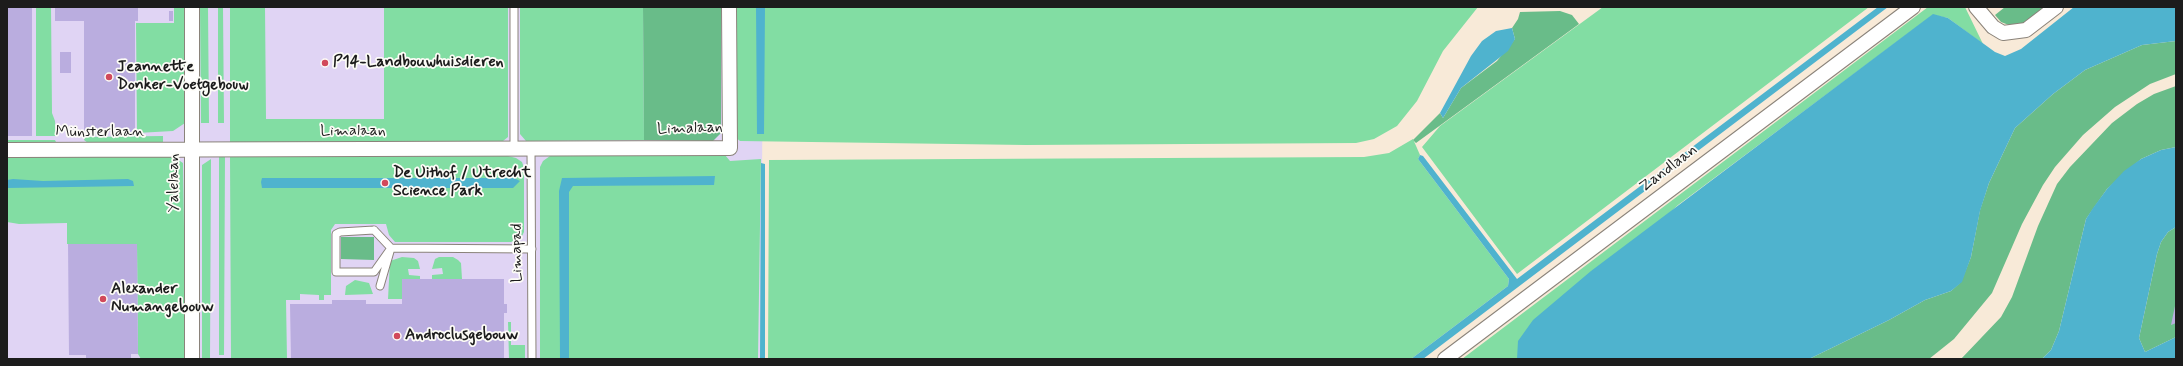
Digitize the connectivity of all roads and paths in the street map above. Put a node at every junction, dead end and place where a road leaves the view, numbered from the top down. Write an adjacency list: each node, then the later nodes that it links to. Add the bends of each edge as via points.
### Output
1 (192, 7): 10 (street, Yalelaan)
2 (514, 7): 7 (lane)
3 (730, 7): 8 (street, Limalaan, via 730,148)
4 (1913, 7): 16 (street, Zandlaan)
5 (1976, 7): 6 (street, via 1993,27 2003,33 2026,30)
6 (2056, 7)
7 (514, 148): 8 (street, Limalaan); 10 (street, Limalaan)
8 (532, 148): 12 (lane, Limapad)
9 (7, 150): 10 (street, Münsterlaan)
10 (192, 150): 14 (street, Yalelaan)
11 (391, 248): 11 (lane, via 374,230 340,232 336,234 336,272 374,272); 12 (lane); 13 (lane)
12 (532, 249): 15 (lane, Limapad)
13 (380, 286)
14 (192, 359)
15 (531, 359)
16 (1445, 359)

